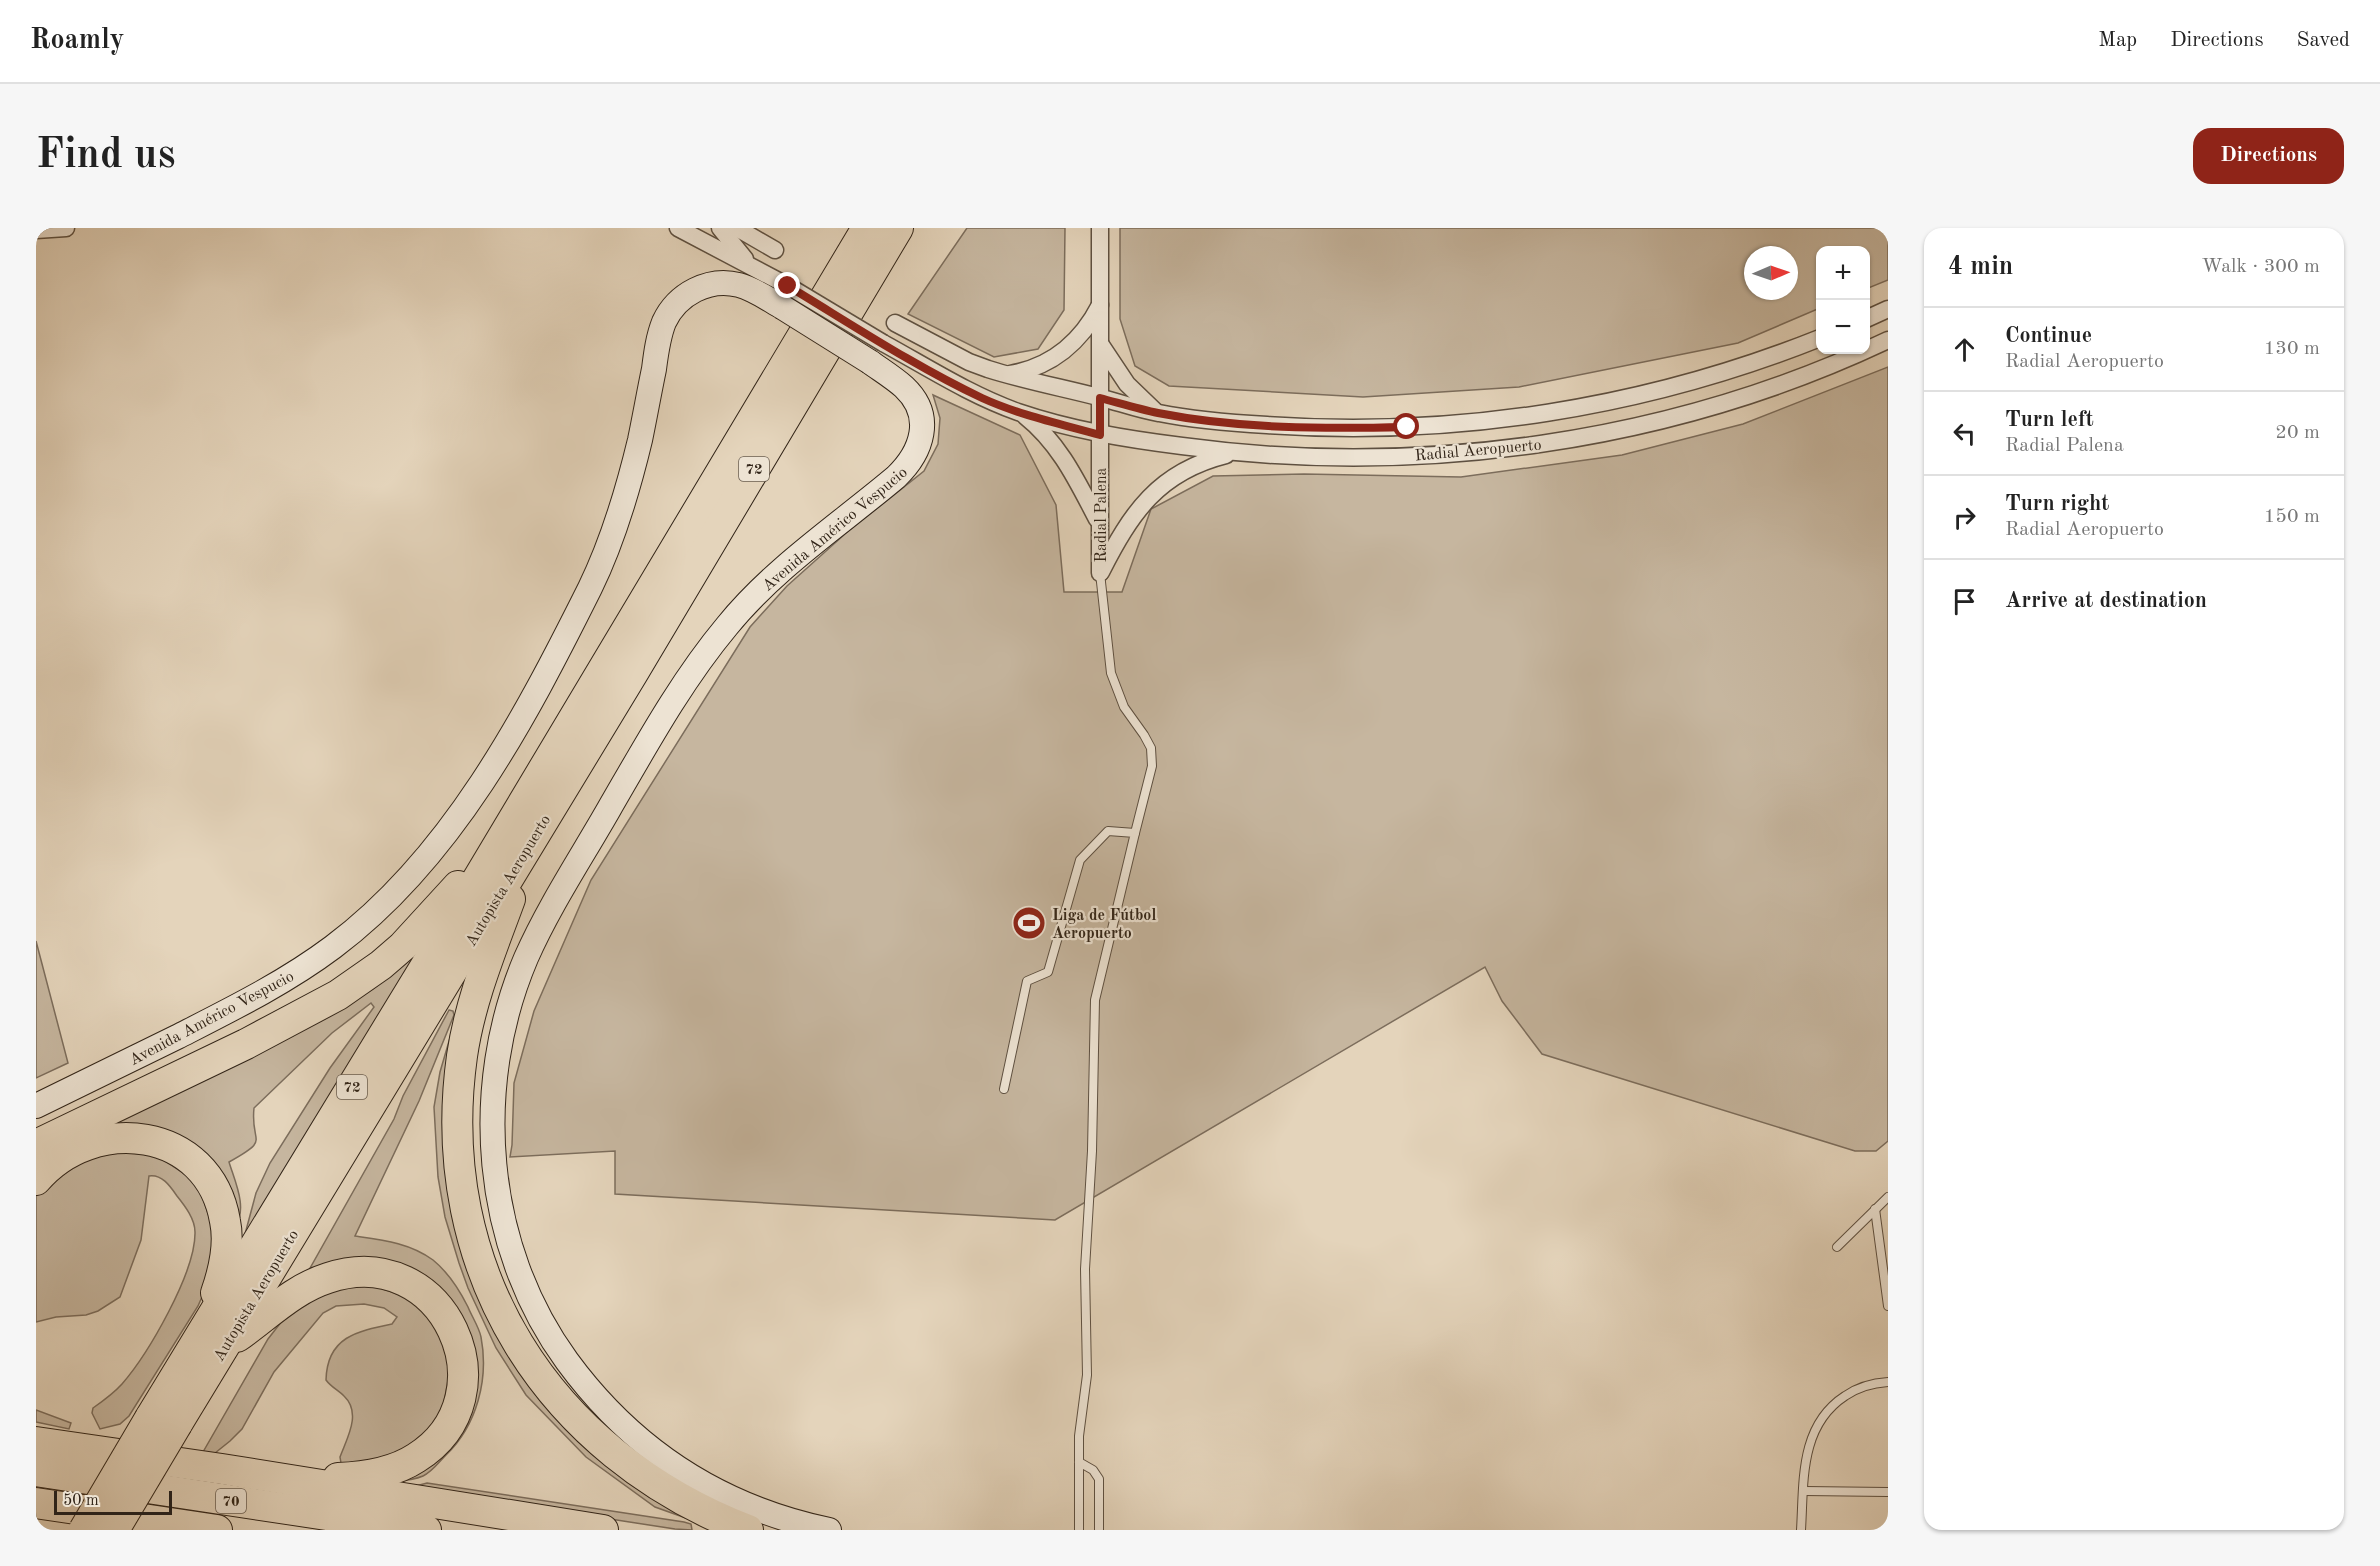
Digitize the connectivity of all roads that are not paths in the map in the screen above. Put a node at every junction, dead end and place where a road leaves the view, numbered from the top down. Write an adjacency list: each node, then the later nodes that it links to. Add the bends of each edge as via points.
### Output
1 (66, 228): 8 (street)
2 (678, 228): 10 (street)
3 (720, 228): 10 (street, via 734,248)
4 (737, 228): 9 (street)
5 (867, 228): 29 (highway, Autopista Aeropuerto / 72)
6 (898, 228): 29 (highway, Autopista Aeropuerto / 72)
7 (1100, 228): 12 (street, Radial Palena)
8 (36, 230)
9 (775, 250)
10 (763, 272): 11 (street)
11 (785, 297): 19 (street, Avenida Américo Vespucio, bridge); 31 (street, Avenida Américo Vespucio, via 722,283 693,291 670,311 659,339 633,470 591,586 484,779 412,875 360,926 294,974)
12 (1100, 305): 18 (street, Radial Palena); 20 (street, via 1087,327 1063,352 1032,368)
13 (1888, 309): 14 (street)
14 (1870, 317)
15 (895, 323): 20 (street, Radial Aeropuerto, via 969,362)
16 (1816, 340): 23 (street, Radial Aeropuerto, via 1726,372 1651,393 1502,420 1319,428)
17 (1888, 340): 25 (street, Radial Aeropuerto, via 1801,377 1726,402 1641,425 1558,441 1423,455)
18 (1100, 343): 21 (street, Radial Palena); 23 (street, via 1127,384)
19 (876, 352): 22 (street, Radial Aeropuerto); 56 (street, Avenida Américo Vespucio, via 917,404 922,436 914,458 759,591 696,668 633,768 526,958 500,1046 491,1116 496,1179 513,1255 545,1327 580,1378 622,1426 690,1476 752,1508)
20 (1006, 374): 21 (street, Radial Aeropuerto)
21 (1100, 398): 23 (street, Radial Aeropuerto); 24 (street, Radial Palena)
22 (1020, 412): 24 (street, Radial Aeropuerto); 26 (street, Radial Aeropuerto, via 1044,432 1065,459)
23 (1157, 413)
24 (1100, 435): 25 (street, Radial Aeropuerto); 26 (street, Radial Palena)
25 (1233, 454): 27 (street, Radial Palena, via 1194,466 1163,485 1126,524)
26 (1099, 523): 27 (street, Radial Palena)
27 (1100, 573): 28 (lane, via 1111,674 1124,707 1151,748 1152,766)
28 (1136, 833): 30 (lane, via 1108,831 1080,860 1048,972 1027,981); 44 (lane, via 1095,1000 1085,1269 1087,1375)
29 (517, 837): 32 (highway, via 403,946 360,981 301,1017); 38 (highway, Autopista Aeropuerto / 72); 55 (highway, via 461,1063 459,1166 475,1249 495,1300 522,1350 576,1419 646,1478)
30 (1004, 1089)
31 (36, 1106)
32 (36, 1145)
33 (36, 1180): 38 (highway, via 70,1151 96,1141 124,1137 166,1145 199,1168 222,1209 227,1246)
34 (1888, 1197): 35 (lane)
35 (1875, 1209): 36 (lane); 37 (lane)
36 (1837, 1247)
37 (1888, 1306)
38 (210, 1345): 40 (highway, Autopista Aeropuerto / 72); 46 (highway, via 300,1290 352,1272 382,1274 409,1282 430,1297 448,1319 462,1358 462,1386 454,1412 435,1443 411,1461 380,1473)
39 (1888, 1382): 47 (lane, via 1848,1394 1820,1420 1808,1444)
40 (164, 1421): 50 (highway, Autopista Aeropuerto / 72, bridge); 51 (highway, Autopista Aeropuerto / 72, bridge)
41 (36, 1434): 43 (highway)
42 (36, 1442): 43 (highway)
43 (75, 1448): 46 (highway)
44 (1079, 1462): 57 (lane); 58 (lane, via 1099,1479)
45 (36, 1471): 53 (highway, 70)
46 (296, 1480): 54 (highway)
47 (1804, 1491): 48 (lane); 59 (lane)
48 (1888, 1492)
49 (36, 1503): 52 (highway, 70)
50 (84, 1530)
51 (114, 1530)
52 (217, 1530)
53 (426, 1530)
54 (603, 1530)
55 (748, 1530)
56 (829, 1530)
57 (1079, 1530)
58 (1099, 1530)
59 (1801, 1530)

